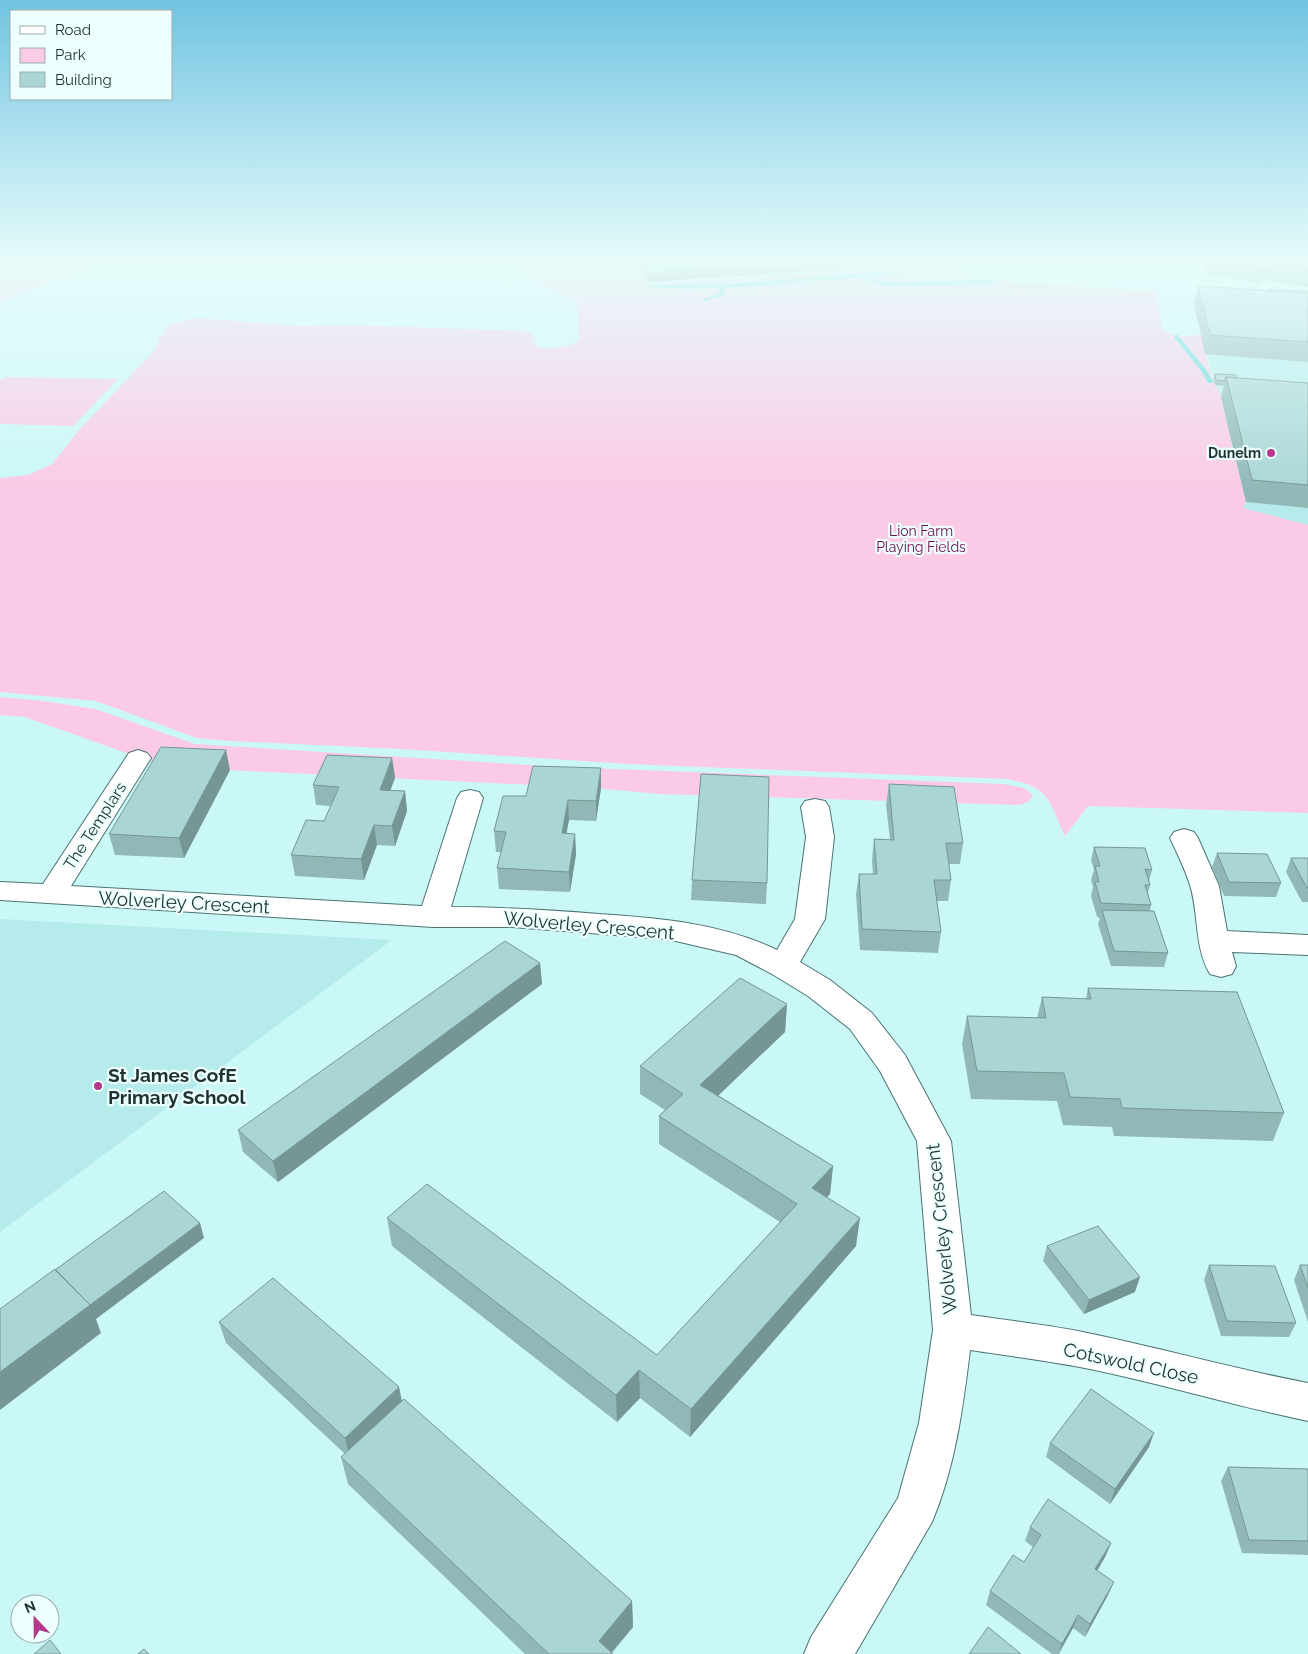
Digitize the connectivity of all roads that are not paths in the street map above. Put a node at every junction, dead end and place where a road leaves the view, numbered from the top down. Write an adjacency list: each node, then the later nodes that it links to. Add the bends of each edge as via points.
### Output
1 (138, 758): 6 (street, The Templars)
2 (470, 798): 7 (street)
3 (815, 807): 9 (street, via 820,837 810,919)
4 (1184, 838): 8 (street, via 1205,886 1215,944)
5 (0, 891): 6 (street, Wolverley Crescent)
6 (51, 894): 7 (street, Wolverley Crescent)
7 (433, 917): 9 (street, Wolverley Crescent, via 512,917 667,929 745,947)
8 (1308, 945)
9 (782, 966): 10 (street, Wolverley Crescent, via 819,988 860,1022 893,1064 934,1141)
10 (953, 1330): 11 (street, Cotswold Close, via 1089,1351); 12 (street, Wolverley Crescent, via 940,1423 917,1507)
11 (1308, 1402)
12 (828, 1654)

